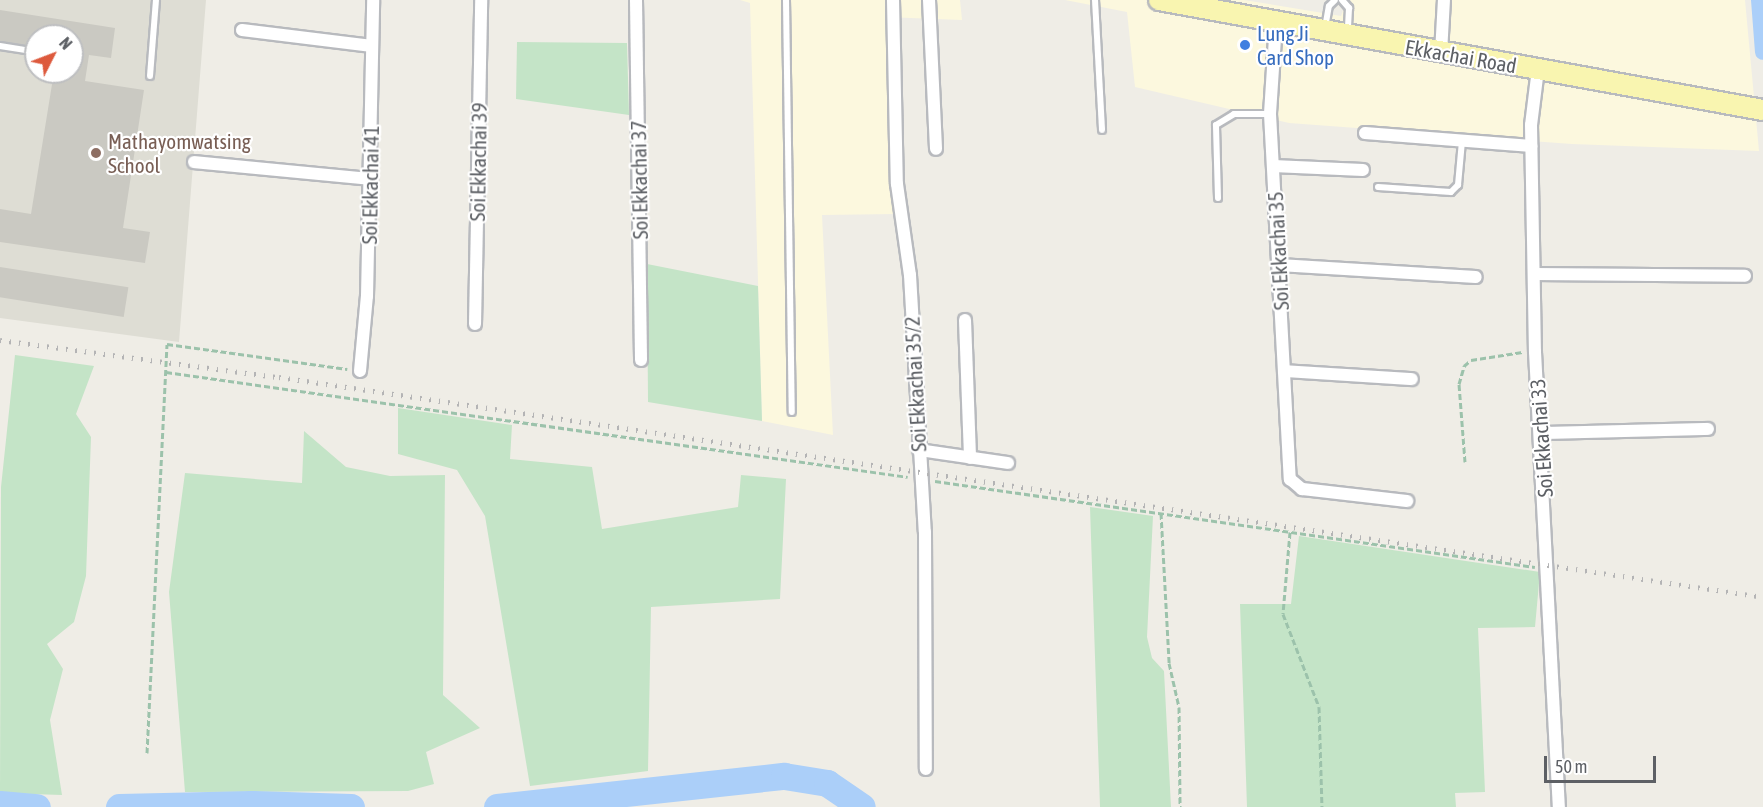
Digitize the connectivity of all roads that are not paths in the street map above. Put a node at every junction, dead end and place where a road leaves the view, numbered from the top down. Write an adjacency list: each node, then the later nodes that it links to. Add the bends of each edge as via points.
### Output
1 (156, 0): 22 (lane)
2 (373, 0): 18 (street, Soi Ekkachai 41)
3 (481, 0): 41 (street, Soi Ekkachai 39)
4 (636, 0): 42 (street, Soi Ekkachai 37)
5 (786, 0): 46 (lane)
6 (892, 0): 49 (street, Soi Ekkachai 35/2, via 897,184 910,275)
7 (929, 0): 29 (street)
8 (1095, 0): 25 (lane)
9 (1159, 0): 13 (main road, Ekkachai Road)
10 (1335, 0): 15 (lane, via 1329,6)
11 (1342, 0): 16 (lane, via 1349,8)
12 (1444, 0): 20 (street)
13 (1276, 23): 15 (main road, Ekkachai Road); 24 (street, Soi Ekkachai 35)
14 (242, 30): 18 (street)
15 (1325, 31): 16 (main road, Ekkachai Road)
16 (1348, 35): 20 (main road, Ekkachai Road)
17 (0, 46): 19 (lane)
18 (372, 46): 33 (street, Soi Ekkachai 41)
19 (24, 50)
20 (1441, 53): 21 (main road, Ekkachai Road)
21 (1538, 69): 23 (main road, Ekkachai Road); 28 (street, Soi Ekkachai 33)
22 (150, 76)
23 (1763, 110)
24 (1270, 114): 31 (street, Soi Ekkachai 35); 35 (lane, via 1234,114 1216,125)
25 (1102, 130)
26 (1365, 133): 27 (street)
27 (1462, 140): 28 (street); 34 (lane, via 1458,185 1451,192)
28 (1531, 146): 37 (street, Soi Ekkachai 33)
29 (936, 149)
30 (194, 162): 33 (street)
31 (1273, 166): 32 (street); 36 (street, Soi Ekkachai 35)
32 (1363, 170)
33 (371, 179): 43 (street, Soi Ekkachai 41)
34 (1378, 187)
35 (1218, 198)
36 (1279, 265): 39 (street); 44 (street, Soi Ekkachai 35)
37 (1534, 274): 38 (street); 48 (street, Soi Ekkachai 33)
38 (1745, 276)
39 (1476, 277)
40 (964, 320): 50 (street)
41 (475, 324)
42 (641, 360)
43 (360, 371)
44 (1284, 371): 45 (street); 52 (street, Soi Ekkachai 35, via 1290,479 1302,489)
45 (1412, 379)
46 (792, 412)
47 (1708, 429): 48 (street)
48 (1541, 433): 54 (street, Soi Ekkachai 33)
49 (919, 450): 50 (street); 53 (street, Soi Ekkachai 35/2, via 925,532)
50 (970, 458): 51 (street)
51 (1008, 463)
52 (1407, 501)
53 (926, 769)
54 (1559, 807)

